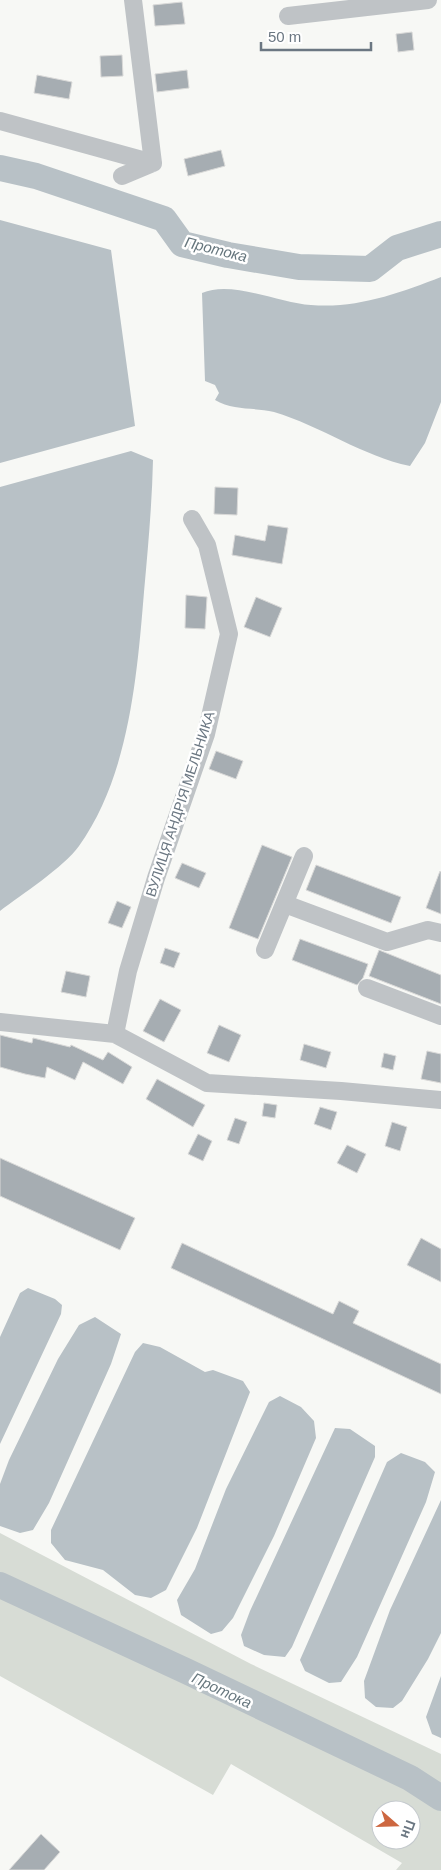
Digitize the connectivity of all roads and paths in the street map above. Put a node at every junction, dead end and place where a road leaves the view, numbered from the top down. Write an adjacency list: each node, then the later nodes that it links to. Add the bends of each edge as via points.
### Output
1 (134, 0): 5 (street)
2 (428, 0): 3 (street)
3 (288, 16)
4 (0, 121): 5 (street)
5 (153, 163): 6 (street)
6 (122, 176)
7 (192, 519): 15 (street, ВУЛИЦЯ АНДРІЯ МЕЛЬНИКА, via 207,545 229,634 206,734 156,878 128,971)
8 (304, 856): 9 (street)
9 (285, 904): 10 (street, via 387,942 428,930); 11 (street)
10 (441, 933)
11 (265, 950)
12 (368, 988): 13 (street)
13 (441, 1016)
14 (0, 1022): 15 (street)
15 (115, 1034): 16 (street, via 207,1082)
16 (441, 1100)

